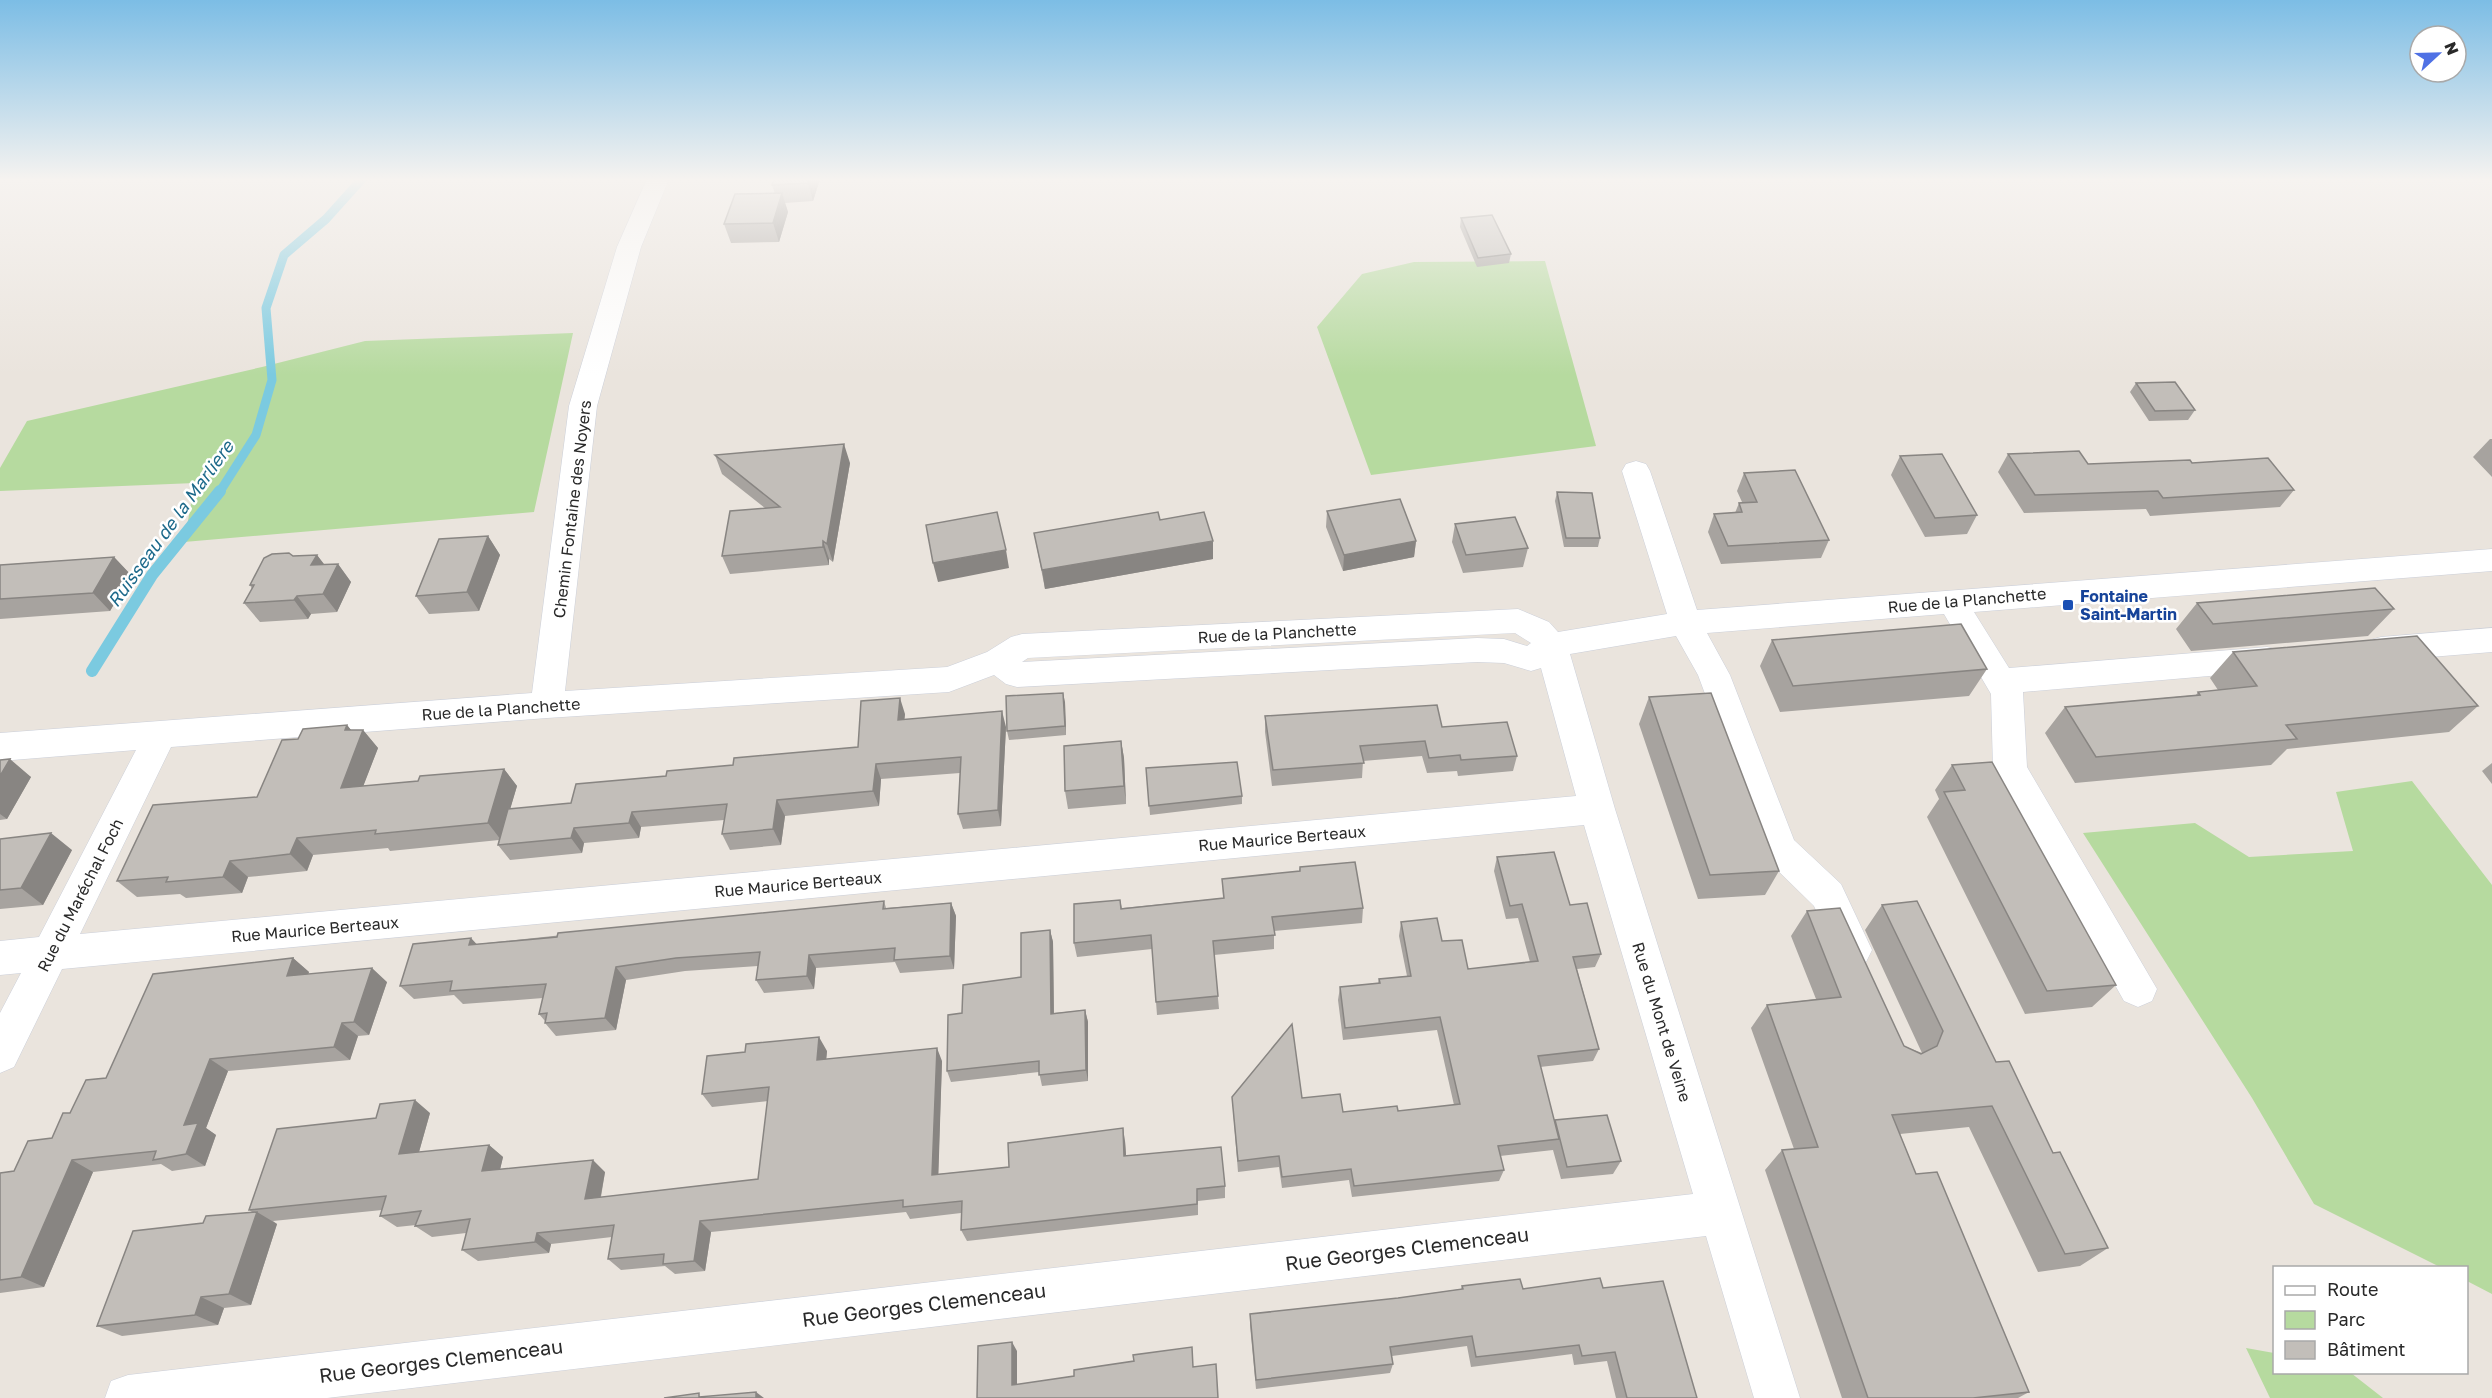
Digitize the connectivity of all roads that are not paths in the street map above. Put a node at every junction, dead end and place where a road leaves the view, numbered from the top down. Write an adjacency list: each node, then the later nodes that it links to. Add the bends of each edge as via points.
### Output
1 (630, 244): 11 (street, Chemin Fontaine des Noyers, via 583,406)
2 (1636, 471): 5 (street)
3 (2492, 560): 4 (street, Rue de la Planchette)
4 (1952, 601): 5 (street, Rue de la Planchette); 10 (street)
5 (1685, 623): 6 (street, Rue de la Planchette); 17 (street, via 1714,675 1780,849 1828,895)
6 (1551, 645): 11 (street, Rue de la Planchette, via 1532,659 1504,651 1477,650 1017,675 998,661 949,679); 14 (street, Rue du Mont de Veine)
7 (2488, 645): 8 (street)
8 (2351, 652)
9 (2293, 656): 10 (street)
10 (2000, 681): 18 (street, via 2007,693 2010,768)
11 (547, 705): 12 (street, Rue de la Planchette)
12 (160, 736): 13 (street, Rue de la Planchette); 15 (street, Rue du Maréchal Foch)
13 (0, 747)
14 (1597, 809): 15 (street, Rue Maurice Berteaux); 20 (street, Rue du Mont de Veine)
15 (50, 953): 16 (street, Rue Maurice Berteaux); 19 (street, Rue du Maréchal Foch)
16 (0, 958)
17 (1866, 980)
18 (2138, 990)
19 (0, 1054)
20 (1720, 1213): 21 (street, Rue Georges Clemenceau); 22 (street, Rue du Mont de Veine)
21 (128, 1398)
22 (1777, 1398)

